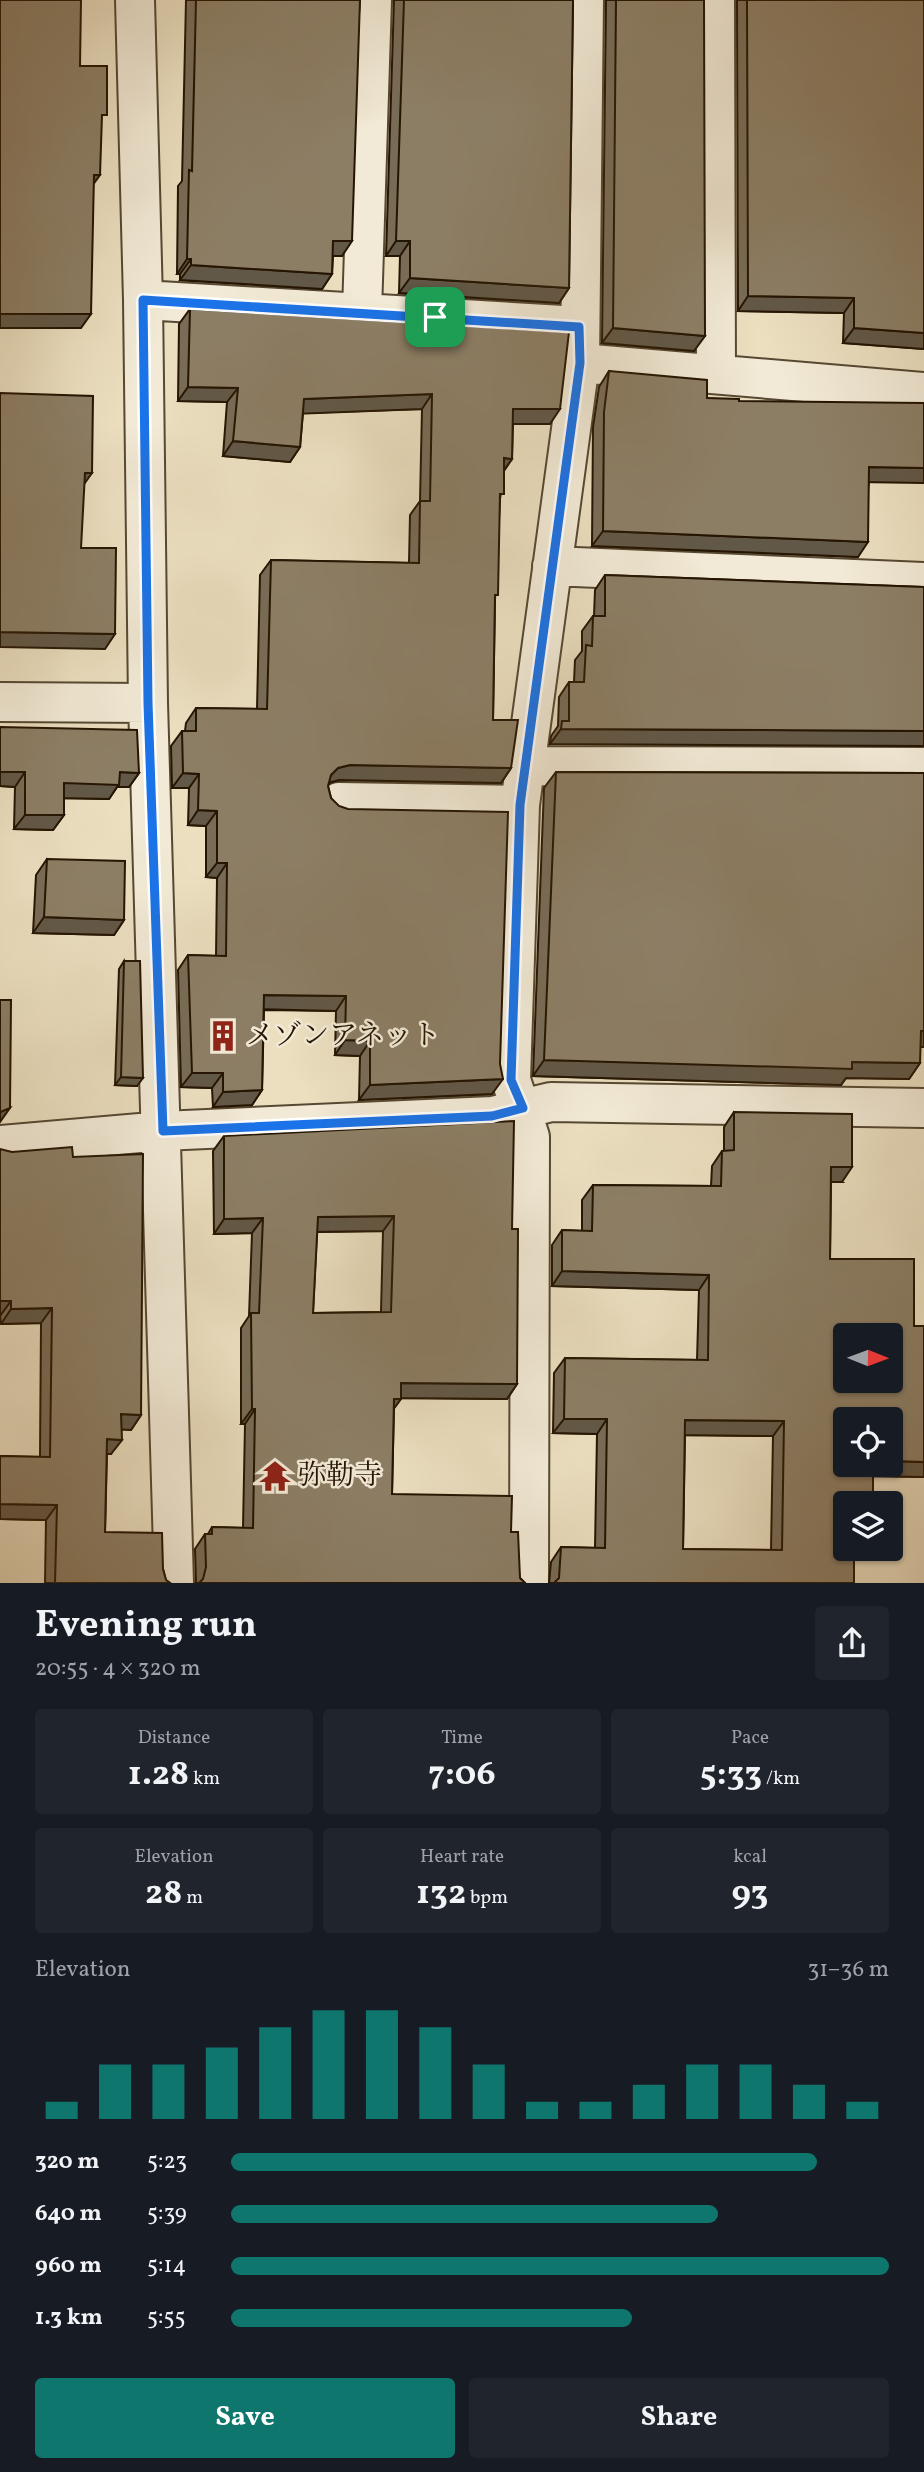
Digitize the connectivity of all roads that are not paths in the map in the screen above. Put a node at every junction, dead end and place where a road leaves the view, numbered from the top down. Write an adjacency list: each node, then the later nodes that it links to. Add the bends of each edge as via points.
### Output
1 (135, 0): 5 (street)
2 (372, 0): 6 (street)
3 (584, 0): 7 (street)
4 (715, 0): 8 (street)
5 (143, 300): 6 (street); 13 (street)
6 (362, 312): 7 (street)
7 (580, 345): 8 (street); 10 (street)
8 (716, 374): 9 (street)
9 (924, 392)
10 (552, 566): 11 (street); 14 (street)
11 (924, 582)
12 (0, 702): 13 (street)
13 (148, 703): 20 (street)
14 (527, 766): 15 (street); 17 (street)
15 (924, 767)
16 (339, 802): 17 (street)
17 (520, 805): 18 (street, via 511,1080)
18 (523, 1108): 19 (street, via 551,1102); 20 (street, via 492,1116); 23 (street, via 530,1137)
19 (924, 1108)
20 (163, 1131): 21 (street); 22 (street)
21 (0, 1145)
22 (174, 1583)
23 (529, 1583)

